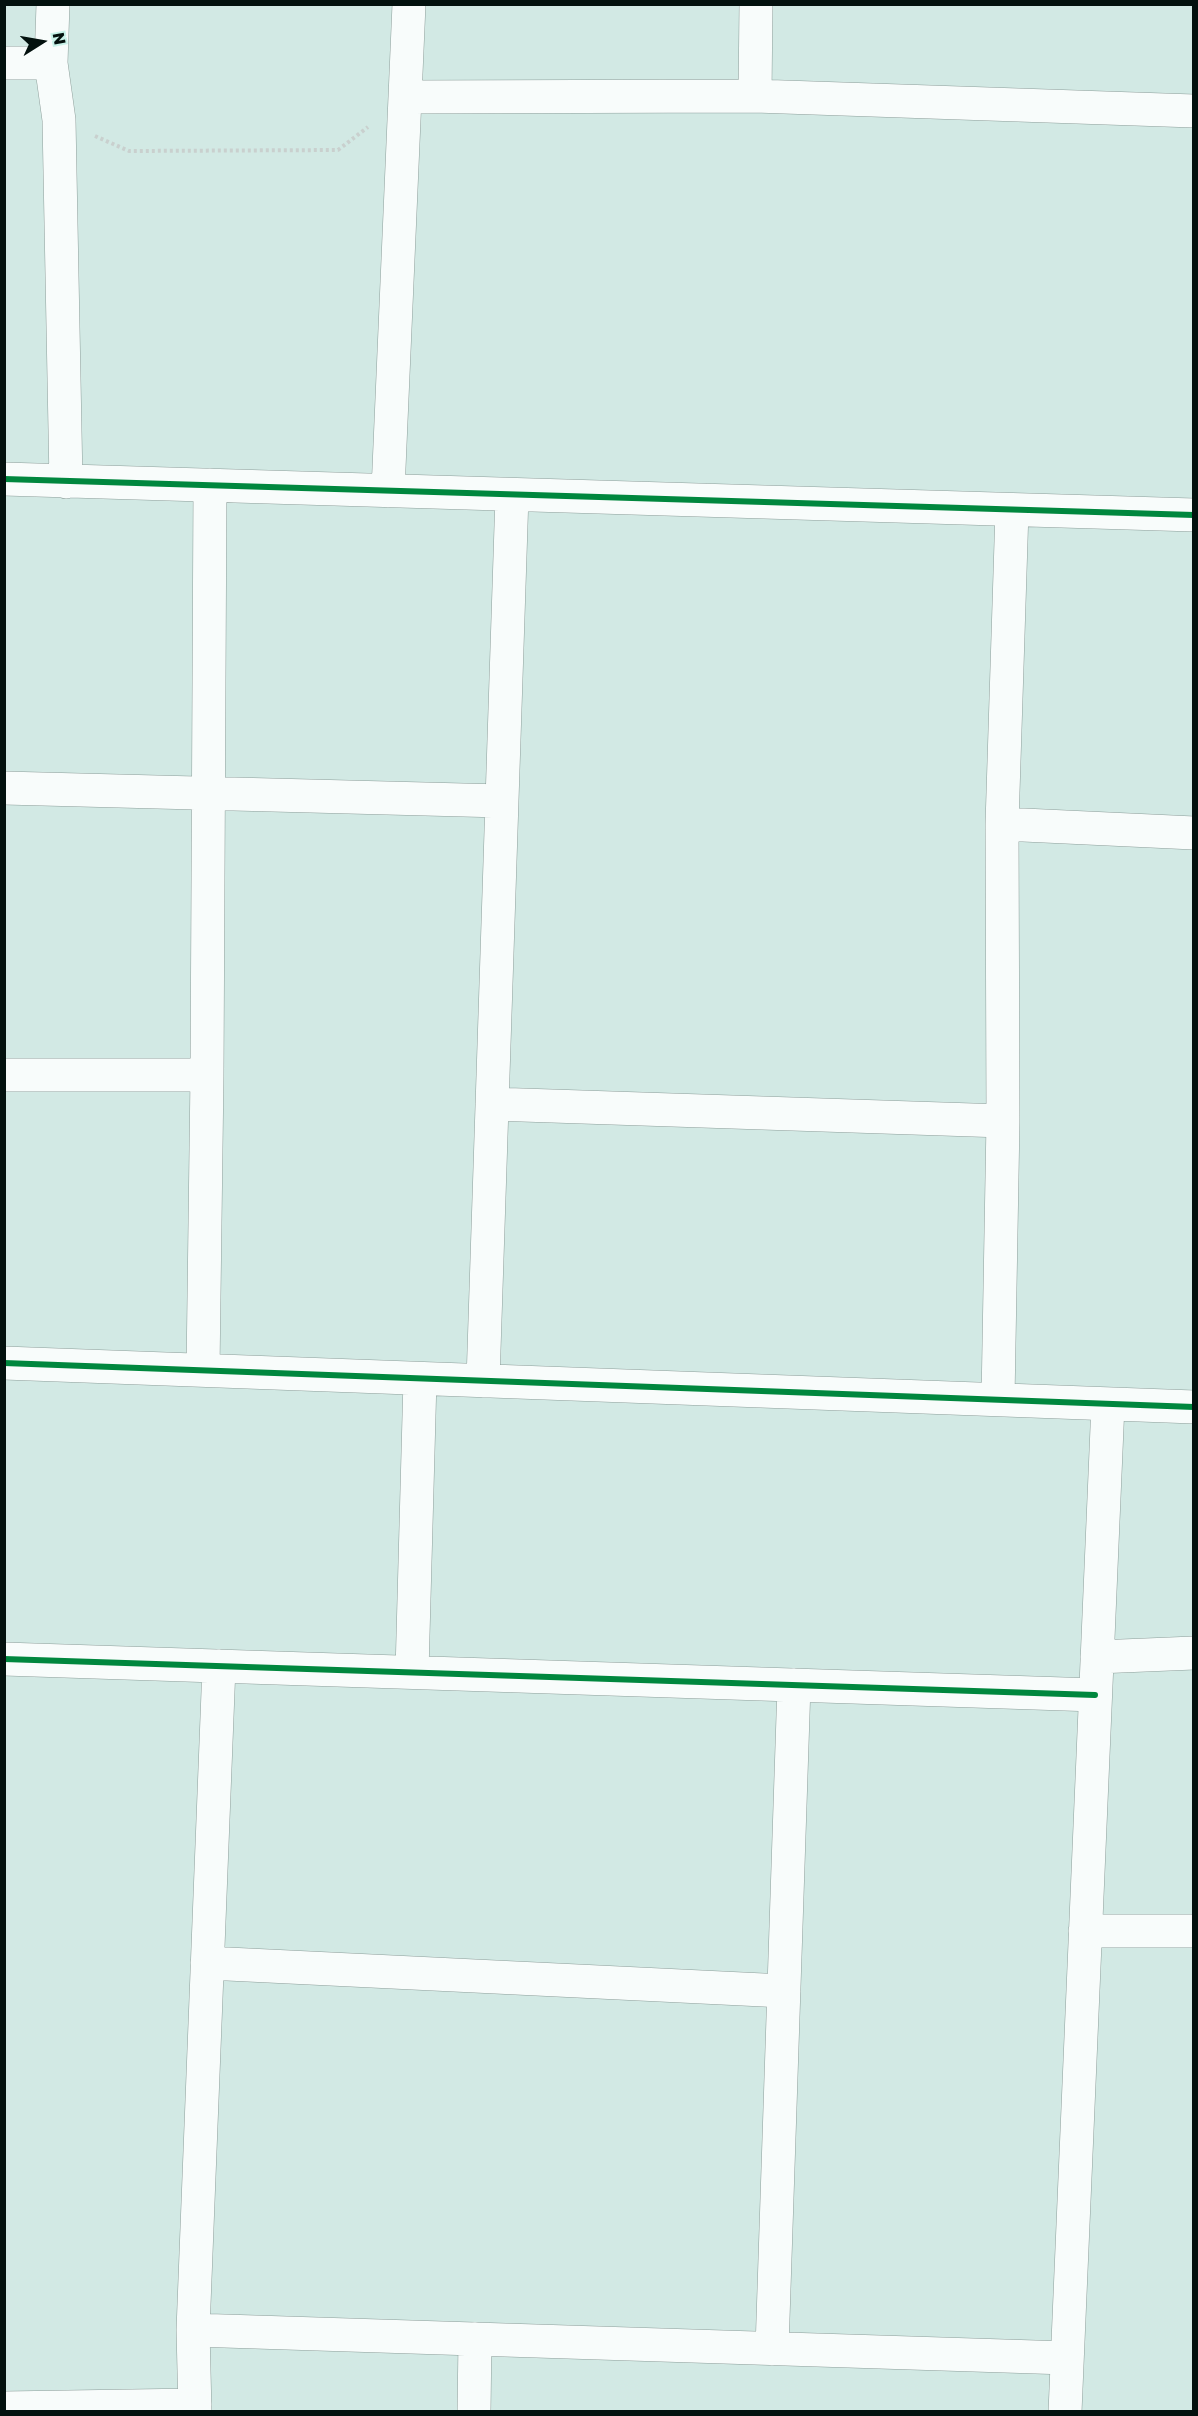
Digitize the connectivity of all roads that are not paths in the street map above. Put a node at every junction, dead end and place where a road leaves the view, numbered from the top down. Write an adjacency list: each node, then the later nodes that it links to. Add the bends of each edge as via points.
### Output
1 (53, 4): 5 (street)
2 (409, 4): 7 (street)
3 (756, 4): 6 (street)
4 (4, 63): 5 (street)
5 (51, 63): 10 (street, via 59,120)
6 (755, 96): 7 (street); 8 (street)
7 (406, 97): 12 (street)
8 (1194, 111)
9 (4, 479): 10 (street)
10 (66, 482): 11 (street)
11 (210, 485): 12 (street); 17 (street)
12 (388, 491): 13 (street)
13 (512, 495): 14 (street); 18 (street)
14 (1012, 510): 15 (street); 19 (street)
15 (1194, 515)
16 (4, 788): 17 (street)
17 (208, 792): 18 (street); 22 (street)
18 (502, 801): 23 (street)
19 (1002, 824): 20 (street); 24 (street)
20 (1194, 833)
21 (4, 1075): 22 (street)
22 (207, 1075): 26 (street)
23 (492, 1104): 24 (street); 28 (street)
24 (1003, 1121): 29 (street)
25 (4, 1363): 26 (street)
26 (203, 1370): 27 (street)
27 (420, 1378): 28 (street); 36 (street)
28 (483, 1381): 29 (street)
29 (998, 1400): 30 (street)
30 (1108, 1404): 31 (street); 33 (street)
31 (1194, 1407)
32 (1194, 1653): 33 (street)
33 (1097, 1657): 38 (street)
34 (4, 1659): 35 (street)
35 (219, 1666): 36 (street); 41 (street)
36 (412, 1672): 37 (street)
37 (794, 1685): 38 (street); 42 (street)
38 (1095, 1695): 40 (street)
39 (1194, 1930): 40 (street)
40 (1085, 1931): 46 (street)
41 (207, 1963): 42 (street); 43 (street)
42 (784, 1991): 45 (street)
43 (193, 2330): 44 (street); 48 (street)
44 (475, 2339): 45 (street); 49 (street)
45 (772, 2349): 46 (street)
46 (1067, 2358): 50 (street)
47 (4, 2408): 48 (street)
48 (195, 2408)
49 (474, 2412)
50 (1065, 2412)

